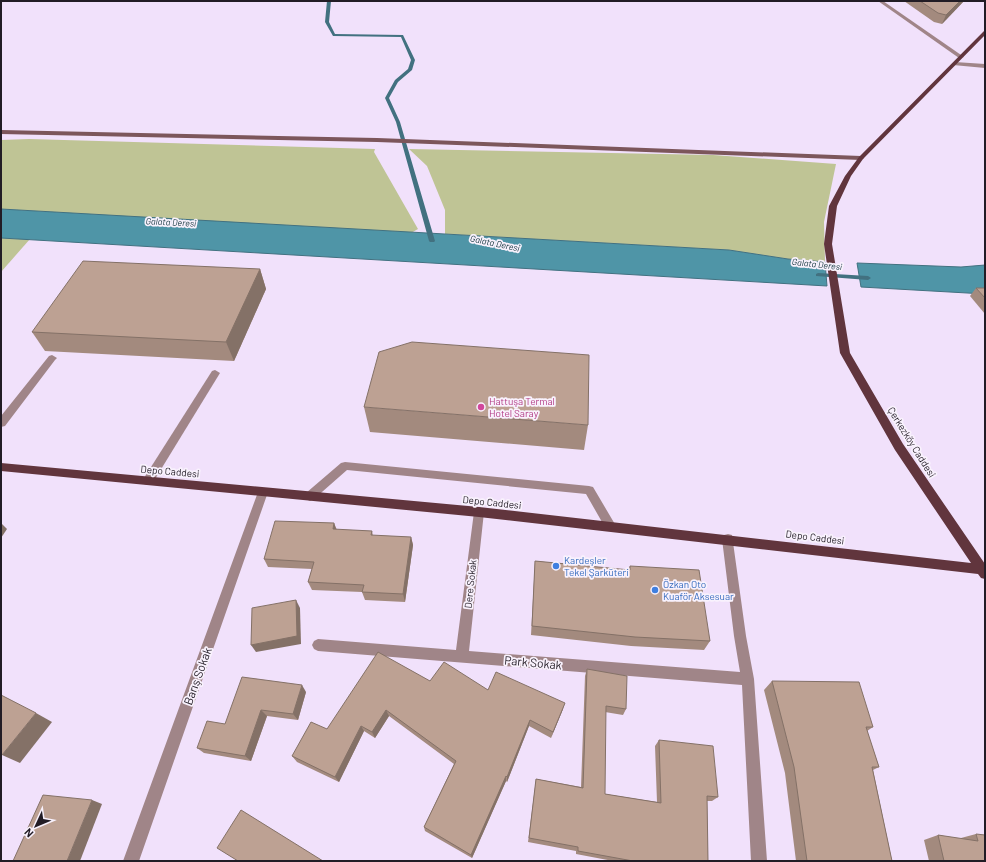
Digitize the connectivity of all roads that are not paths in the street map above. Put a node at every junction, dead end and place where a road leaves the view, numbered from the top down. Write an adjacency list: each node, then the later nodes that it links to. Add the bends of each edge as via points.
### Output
1 (880, 1): 3 (street)
2 (985, 32): 3 (main road, Çerkezköy Caddesi)
3 (961, 57): 4 (main road, Çerkezköy Caddesi)
4 (955, 64): 5 (street); 7 (main road, Çerkezköy Caddesi)
5 (985, 66)
6 (1, 132): 7 (street, via 452,142)
7 (861, 158): 18 (main road, Çerkezköy Caddesi, via 848,176 833,206 828,244 845,353 899,447)
8 (52, 358): 10 (street)
9 (215, 373): 12 (street)
10 (1, 423)
11 (1, 466): 12 (main road, Depo Caddesi)
12 (148, 481): 13 (main road, Depo Caddesi)
13 (263, 492): 14 (main road, Depo Caddesi); 22 (street, Barış Sokak)
14 (310, 496): 15 (main road, Depo Caddesi); 16 (street, via 344,466 589,490)
15 (479, 512): 16 (main road, Depo Caddesi); 20 (street, Dere Sokak)
16 (610, 526): 17 (main road, Depo Caddesi)
17 (728, 539): 18 (main road, Depo Caddesi); 21 (street)
18 (984, 570)
19 (318, 644): 20 (street, Park Sokak)
20 (462, 656): 21 (street, Park Sokak)
21 (748, 679): 23 (street)
22 (131, 861)
23 (759, 861)

